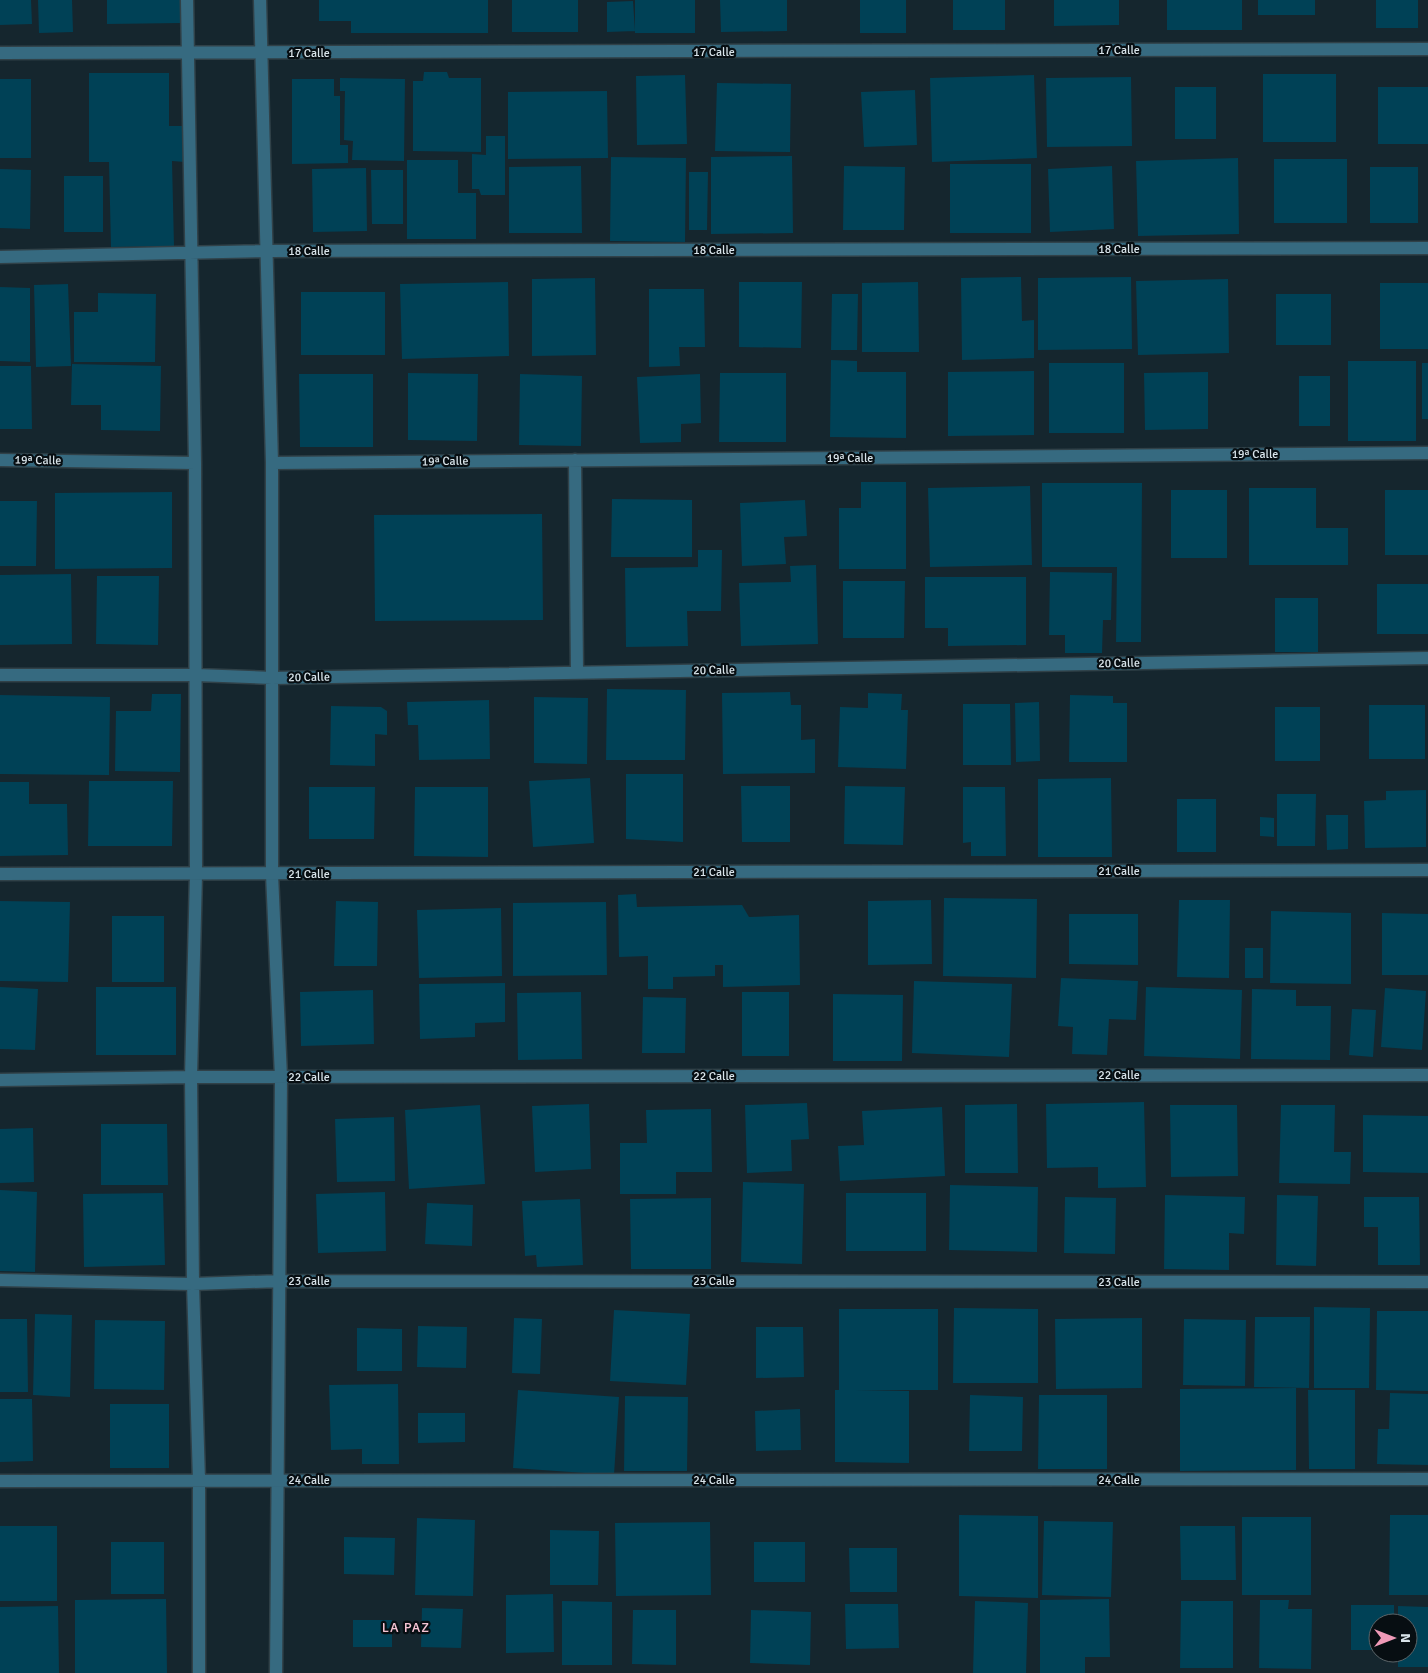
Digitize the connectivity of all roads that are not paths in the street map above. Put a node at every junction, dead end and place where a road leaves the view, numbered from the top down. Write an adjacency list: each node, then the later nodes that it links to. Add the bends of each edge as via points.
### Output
1 (187, 0): 4 (street)
2 (260, 0): 6 (street)
3 (1428, 49): 6 (street, 17 Calle)
4 (188, 52): 5 (street, 17 Calle); 6 (street, 17 Calle); 9 (street)
5 (0, 53)
6 (260, 54): 8 (street)
7 (1428, 248): 8 (street, 18 Calle)
8 (265, 251): 9 (street, 18 Calle); 15 (street)
9 (190, 254): 10 (street, 18 Calle); 14 (street)
10 (0, 257)
11 (1428, 453): 13 (street, 19ª Calle)
12 (0, 460): 14 (street, 19ª Calle)
13 (575, 460): 15 (street, 19ª Calle); 17 (street)
14 (196, 463): 19 (street)
15 (272, 463): 20 (street)
16 (1428, 658): 17 (street, 20 Calle)
17 (577, 672): 20 (street, 20 Calle)
18 (0, 675): 19 (street, 20 Calle)
19 (196, 675): 20 (street, 20 Calle); 23 (street)
20 (272, 678): 24 (street)
21 (1428, 870): 24 (street, 21 Calle)
22 (0, 874): 23 (street, 21 Calle)
23 (196, 874): 24 (street, 21 Calle); 26 (street)
24 (272, 874): 27 (street)
25 (1428, 1075): 27 (street, 22 Calle)
26 (191, 1077): 27 (street, 22 Calle); 28 (street, 22 Calle); 32 (street)
27 (281, 1077): 30 (street)
28 (0, 1080)
29 (0, 1280): 32 (street, 23 Calle)
30 (280, 1281): 31 (street, 23 Calle); 32 (street, 23 Calle); 35 (street)
31 (1428, 1282)
32 (193, 1284): 34 (street)
33 (1428, 1479): 35 (street, 24 Calle)
34 (199, 1480): 35 (street, 24 Calle); 36 (street, 24 Calle); 37 (street)
35 (278, 1480): 38 (street)
36 (0, 1481)
37 (199, 1673)
38 (276, 1673)

